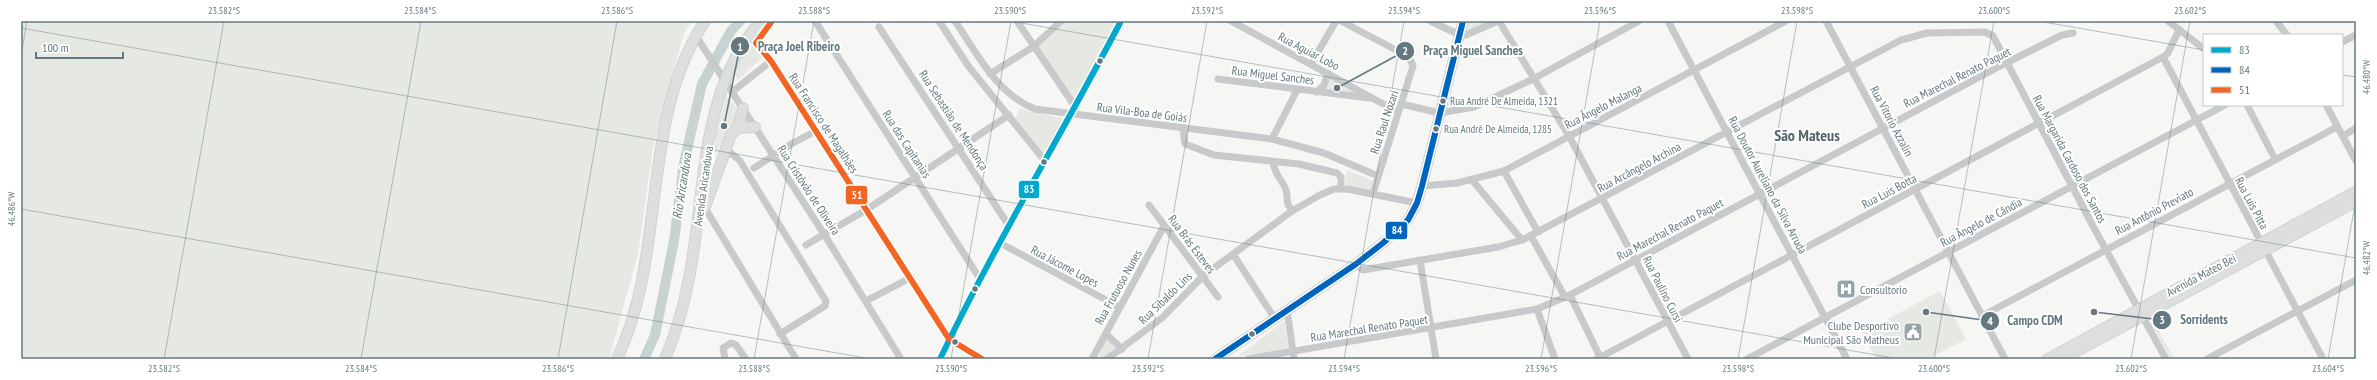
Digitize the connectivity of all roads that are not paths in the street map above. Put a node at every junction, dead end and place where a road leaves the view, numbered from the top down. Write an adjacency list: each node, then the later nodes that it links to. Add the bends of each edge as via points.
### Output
1 (706, 21): 29 (highway)
2 (761, 21): 43 (highway, Avenida Aricanduva, via 739,50)
3 (772, 21): 34 (street, Rua Francisco de Magalhães, via 756,43)
4 (815, 21): 80 (street, Rua das Capitanias)
5 (939, 21): 56 (street, via 969,67)
6 (954, 21): 40 (street, Rua Vila-Boa de Goiás)
7 (1017, 21): 31 (street)
8 (1061, 21): 31 (street)
9 (1122, 21): 53 (street)
10 (1231, 21): 36 (street, Rua Aguiar Lobo)
11 (1336, 21): 36 (street)
12 (1342, 21): 48 (street, Rua Raul Nozari, via 1409,57 1413,66 1412,72)
13 (1430, 21): 26 (street)
14 (1463, 21): 26 (main road)
15 (1499, 21): 26 (street, via 1466,35); 42 (street, Rua Paulino Cursi)
16 (1639, 21): 42 (street)
17 (1668, 21): 38 (street, Rua Doutor Aureliano da Silva Arruda)
18 (1786, 21): 38 (street, Rua Ângelo Malanga)
19 (1826, 21): 37 (street, Rua Vitorio Azzalin)
20 (2168, 21): 23 (street)
21 (2276, 21): 25 (street)
22 (879, 27): 70 (street, Rua Sebastião de Mendonça)
23 (2179, 30): 32 (street); 33 (street, Rua Luis Botta, via 2168,53)
24 (2073, 33): 35 (street, Rua Marechal Renato Paquet, via 2062,34)
25 (2286, 34)
26 (1460, 35): 55 (main road)
27 (1918, 35): 35 (street, Rua Margarida Cardoso dos Santos, via 1960,32 1988,34 1993,36); 37 (street, Rua Arcângelo Archina)
28 (2356, 35): 30 (street)
29 (699, 40): 43 (street, Rua Cristóvão de Oliveira); 139 (highway, via 679,72 669,106 645,274 630,330)
30 (2343, 42)
31 (1033, 47): 40 (street); 53 (street)
32 (2203, 48)
33 (2163, 57): 57 (street, Rua Luis Pitta); 58 (street, Rua Luis Botta)
34 (771, 61): 45 (street); 65 (street, Rua Francisco de Magalhães)
35 (2007, 63): 58 (street, Rua Margarida Cardoso dos Santos); 63 (street, Rua Marechal Renato Paquet)
36 (1311, 64): 39 (street, Rua Aguiar Lobo)
37 (1849, 66): 63 (street, Rua Vitorio Azzalin); 66 (street, Rua Arcângelo Archina)
38 (1695, 71): 66 (street, Rua Doutor Aureliano da Silva Arruda); 67 (street, Rua Ângelo Malanga)
39 (1328, 73): 46 (street, via 1324,85); 47 (street, Rua Aguiar Lobo)
40 (990, 74): 53 (street, Rua Vila-Boa de Goiás, via 1021,104 1042,111)
41 (1218, 79): 44 (street, Rua Miguel Sanches)
42 (1533, 79): 55 (street, via 1474,107); 67 (street, Rua Paulino Cursi)
43 (725, 80): 45 (street, Rua Cristóvão de Oliveira); 99 (highway, Avenida Aricanduva, via 706,158)
44 (1297, 90): 46 (street, Rua Miguel Sanches); 69 (street)
45 (732, 92): 52 (street, Rua Cristóvão de Oliveira)
46 (1317, 92): 47 (street, Rua Miguel Sanches)
47 (1372, 98): 54 (street, Rua Aguiar Lobo)
48 (1401, 104): 54 (street, Rua Raul Nozari); 55 (street)
49 (2223, 106): 57 (street, Rua Ângelo de Cândia)
50 (2248, 106): 72 (street)
51 (2327, 106): 59 (street)
52 (743, 108): 60 (highway); 61 (street, Rua Cristóvão de Oliveira)
53 (1074, 111): 62 (street, Rua Vila-Boa de Goiás); 73 (street)
54 (1398, 112): 79 (street, Rua Raul Nozari)
55 (1440, 113): 83 (main road)
56 (1009, 115): 70 (street); 73 (street)
57 (2197, 121): 82 (street, Rua Luis Pitta); 84 (street, Rua Ângelo de Cândia)
58 (2039, 123): 84 (street, Rua Margarida Cardoso dos Santos); 86 (street, Rua Luis Botta)
59 (2338, 126): 68 (street); 72 (street, Rua Antônio Previato)
60 (738, 128): 61 (highway); 76 (highway, via 727,140)
61 (755, 128): 71 (street, Rua Cristóvão de Oliveira)
62 (1183, 128): 69 (street, Rua Vila-Boa de Goiás); 74 (street, via 1185,144 1205,152 1228,158)
63 (1883, 128): 86 (street, Rua Vitorio Azzalin); 89 (street, Rua Marechal Renato Paquet)
64 (2356, 128): 68 (street)
65 (816, 131): 71 (street); 95 (street, Rua Francisco de Magalhães)
66 (1728, 131): 89 (street, Rua Doutor Aureliano da Silva Arruda); 90 (street, Rua Arcângelo Archina)
67 (1569, 136): 78 (street, Rua Ângelo Malanga); 90 (street, Rua Paulino Cursi)
68 (2342, 136): 75 (street)
69 (1272, 140): 79 (street, Rua Vila-Boa de Goiás, via 1324,153)
70 (958, 148): 80 (street); 97 (street, Rua Sebastião de Mendonça)
71 (774, 156): 77 (street); 101 (street, Rua Cristóvão de Oliveira)
72 (2275, 159): 82 (street, Rua Antônio Previato)
73 (1045, 161): 97 (street)
74 (1273, 162): 85 (street, via 1299,164 1337,173 1341,177); 96 (street, via 1274,172 1286,189 1286,202)
75 (2356, 162)
76 (719, 164): 94 (highway); 132 (street, via 729,153 737,157 826,301 825,306)
77 (754, 168)
78 (1504, 171): 81 (street, Rua Ângelo Malanga); 100 (street)
79 (1378, 176): 88 (street, Rua Raul Nozari)
80 (915, 177): 95 (street); 117 (street, Rua das Capitanias)
81 (1472, 180): 83 (street, Rua Ângelo Malanga); 103 (street)
82 (2229, 183): 105 (street, Rua Luis Pitta); 107 (street, Rua Antônio Previato)
83 (1422, 186): 91 (main road)
84 (2073, 186): 107 (street, Rua Margarida Cardoso dos Santos); 108 (street, Rua Ângelo de Cândia)
85 (1340, 189): 88 (street); 96 (street, Rua Sibaldo Lins, via 1320,195)
86 (1915, 189): 108 (street, Rua Vitorio Azzalin); 111 (street, Rua Luis Botta)
87 (2356, 192): 105 (main road, Avenida Mateo Bei)
88 (1374, 193): 91 (street)
89 (1759, 194): 111 (street, Rua Doutor Aureliano da Silva Arruda); 112 (street, Rua Marechal Renato Paquet)
90 (1603, 198): 100 (street, Rua Arcângelo Archina); 112 (street, Rua Paulino Cursi)
91 (1417, 202): 114 (main road, via 1408,220)
92 (2356, 202): 109 (main road, Avenida Mateo Bei)
93 (1149, 205): 98 (street, Rua Brás Esteves)
94 (705, 208): 99 (highway); 132 (street)
95 (866, 210): 101 (street); 116 (street, Rua Francisco de Magalhães)
96 (1292, 211): 110 (street, Rua Sibaldo Lins)
97 (1009, 226): 104 (street)
98 (1164, 226): 115 (street, Rua Brás Esteves); 122 (street, Rua Frutuoso Nunes)
99 (696, 232): 140 (highway, Avenida Aricanduva, via 684,300)
100 (1538, 232): 102 (street, Rua Arcângelo Archina)
101 (824, 234): 106 (street); 121 (street, Rua Cristóvão de Oliveira)
102 (1531, 236): 103 (street, Rua Arcângelo Archina); 119 (street)
103 (1522, 240): 113 (street, Rua Arcângelo Archina, via 1498,247)
104 (1000, 243): 117 (street); 122 (street, Rua Jácome Lopes)
105 (2261, 243): 109 (street, Rua Luis Pitta); 126 (main road, Avenida Mateo Bei)
106 (806, 246)
107 (2105, 249): 126 (street, Rua Margarida Cardoso dos Santos); 127 (street, Rua Antônio Previato)
108 (1948, 252): 127 (street, Rua Vitorio Azzalin); 128 (street, Rua Ângelo de Cândia)
109 (2266, 252): 125 (street, Rua Luis Pitta); 126 (main road, Avenida Mateo Bei)
110 (1233, 254): 115 (street, Rua Sibaldo Lins); 129 (street)
111 (1792, 255): 128 (street, Rua Doutor Aureliano da Silva Arruda); 130 (street, Rua Luis Botta)
112 (1636, 259): 119 (street, Rua Marechal Renato Paquet); 130 (street, Rua Paulino Cursi)
113 (1420, 260): 114 (street, Rua Arcângelo Archina, via 1363,270); 131 (street)
114 (1356, 264): 124 (main road)
115 (1203, 276): 120 (street, Rua Brás Esteves); 135 (street, Rua Sibaldo Lins, via 1162,318)
116 (910, 278): 121 (street); 134 (street, Rua Francisco de Magalhães)
117 (980, 279): 134 (street)
118 (2356, 280): 125 (street)
119 (1567, 296): 123 (street, Rua Marechal Renato Paquet); 138 (street)
120 (1218, 297)
121 (866, 301): 144 (street, Rua Cristóvão de Oliveira)
122 (1119, 308): 133 (street, Rua Frutuoso Nunes)
123 (1537, 309): 131 (street, Rua Marechal Renato Paquet); 151 (street)
124 (1287, 310): 129 (main road); 136 (street)
125 (2297, 311): 159 (street); 160 (street, Rua Luis Pitta)
126 (2140, 313): 156 (main road, Avenida Mateo Bei); 157 (main road, Avenida Mateo Bei); 158 (street, Rua Margarida Cardoso dos Santos)
127 (1982, 316): 155 (street, Rua Vitorio Azzalin)
128 (1826, 318): 153 (street, Rua Ângelo de Cândia); 154 (street, Rua Doutor Aureliano da Silva Arruda)
129 (1275, 319): 137 (main road)
130 (1668, 323): 138 (street, Rua Luis Botta); 152 (street, Rua Paulino Cursi)
131 (1430, 329): 136 (street, Rua Marechal Renato Paquet); 150 (street)
132 (780, 334): 143 (street)
133 (1106, 334): 135 (street); 147 (street, Rua Frutuoso Nunes)
134 (949, 339): 145 (street); 146 (street)
135 (1122, 349): 148 (street, Rua Sibaldo Lins)
136 (1294, 355): 149 (street, Rua Marechal Renato Paquet)
137 (1218, 358)
138 (1598, 358)
139 (617, 359)
140 (665, 359)
141 (725, 359): 142 (street, via 723,348 731,343 736,345)
142 (746, 359)
143 (796, 359)
144 (901, 359)
145 (940, 359)
146 (982, 359)
147 (1092, 359)
148 (1107, 359)
149 (1248, 359)
150 (1436, 359)
151 (1555, 359)
152 (1688, 359)
153 (1747, 359)
154 (1847, 359)
155 (2005, 359)
156 (2047, 359)
157 (2063, 359)
158 (2166, 359)
159 (2207, 359)
160 (2323, 359)

